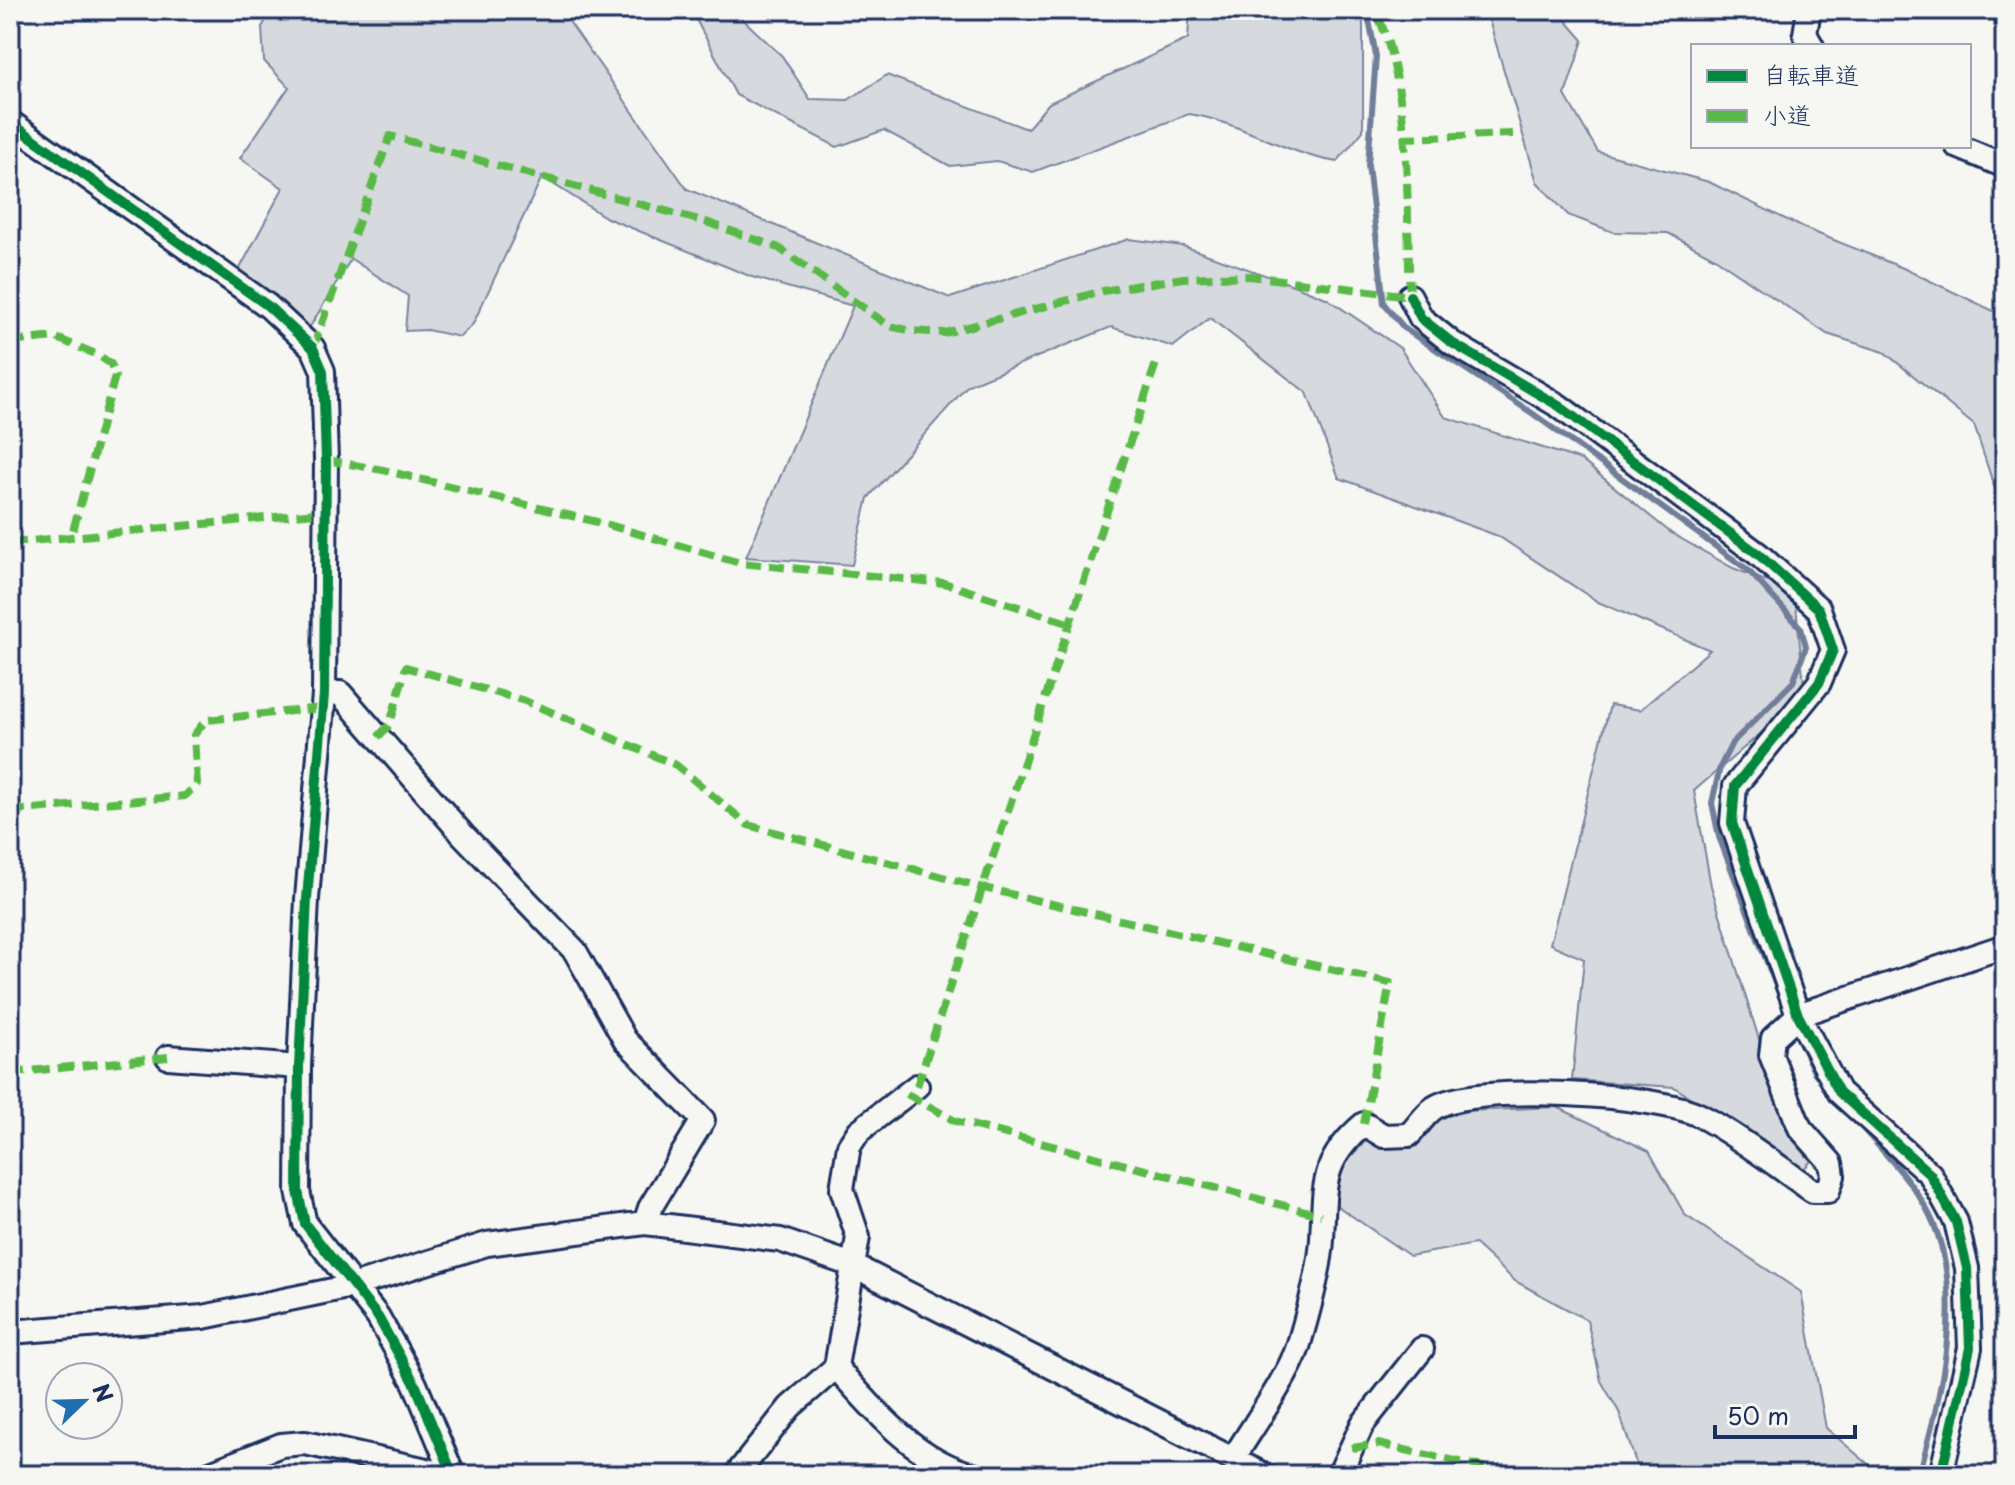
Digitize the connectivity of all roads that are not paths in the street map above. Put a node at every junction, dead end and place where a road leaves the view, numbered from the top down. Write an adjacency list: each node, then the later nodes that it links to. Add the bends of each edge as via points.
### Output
1 (1809, 10): 2 (street, via 1805,34)
2 (1811, 44)
3 (10, 122): 7 (street, via 268,306 313,348 323,371 326,460)
4 (1962, 148): 5 (street)
5 (2005, 166)
6 (1410, 296): 9 (street, via 1421,318 1452,343 1559,406 1758,554 1819,609 1833,650 1819,683 1735,786 1732,823)
7 (324, 694): 11 (street); 13 (street, via 340,693 463,835 575,951 625,1040 703,1120)
8 (2005, 946): 9 (street)
9 (1798, 1015): 19 (street, via 1773,1038 1771,1055 1800,1128 1831,1163 1828,1191 1813,1191 1700,1115 1640,1098 1497,1094 1435,1107 1409,1135 1384,1136 1364,1124 1329,1164 1322,1240 1297,1350); 26 (street, via 1839,1092 1930,1174 1956,1222 1967,1268 1970,1348)
10 (168, 1057): 11 (street)
11 (299, 1067): 15 (street, via 298,1191 305,1224)
12 (917, 1086): 14 (street, via 859,1131 849,1146 842,1189 858,1237)
13 (645, 1223): 14 (street, via 780,1240); 15 (street, via 487,1244)
14 (852, 1265): 18 (street); 19 (street)
15 (352, 1286): 16 (street, via 203,1317); 21 (street, via 378,1317 415,1384)
16 (10, 1332)
17 (1422, 1349): 25 (street, via 1362,1425)
18 (836, 1367): 22 (street, via 790,1407); 23 (street, via 889,1426 952,1470)
19 (1233, 1459): 24 (street)
20 (205, 1475): 21 (street, via 281,1445 305,1443)
21 (451, 1475)
22 (736, 1475)
23 (974, 1475)
24 (1264, 1475)
25 (1339, 1475)
26 (1941, 1475)

